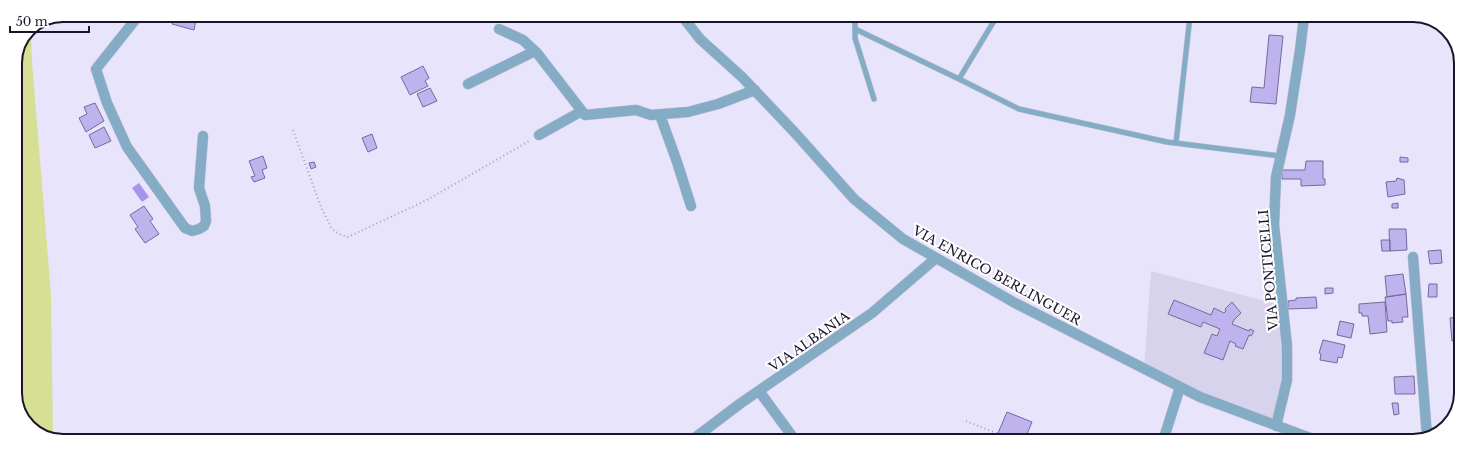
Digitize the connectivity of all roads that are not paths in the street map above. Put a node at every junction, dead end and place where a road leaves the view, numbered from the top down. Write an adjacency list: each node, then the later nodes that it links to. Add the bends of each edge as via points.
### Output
1 (133, 22): 17 (street, via 96,69 107,103 127,147 185,228 192,231 204,226 206,221 199,188)
2 (687, 22): 12 (street, VIA ENRICO BERLINGUER, via 700,39)
3 (855, 22): 8 (lane)
4 (993, 22): 10 (lane)
5 (1189, 22): 18 (lane)
6 (1303, 22): 19 (street, VIA PONTICELLI, via 1290,115)
7 (499, 29): 9 (street, via 523,40)
8 (855, 29): 10 (lane); 13 (lane)
9 (536, 52): 11 (street); 14 (street)
10 (959, 79): 18 (lane, via 1020,109)
11 (468, 84)
12 (755, 90): 15 (street, via 688,112); 22 (street, VIA ENRICO BERLINGUER, via 854,199 903,239)
13 (874, 99)
14 (582, 112): 15 (street, via 585,115 636,110); 16 (street)
15 (660, 115): 20 (street)
16 (539, 135)
17 (203, 136)
18 (1176, 144): 19 (lane)
19 (1280, 156): 25 (street, VIA PONTICELLI, via 1276,177 1274,225 1287,346 1287,380)
20 (691, 206)
21 (1413, 257): 26 (street)
22 (936, 258): 23 (street, VIA ENRICO BERLINGUER); 24 (street, VIA ALBANIA, via 872,313)
23 (1180, 387): 25 (street, VIA ENRICO BERLINGUER); 29 (street)
24 (759, 391): 27 (street, VIA ALBANIA); 28 (street)
25 (1276, 426): 30 (street, VIA ENRICO BERLINGUER)
26 (1427, 432)
27 (700, 434)
28 (791, 434)
29 (1165, 434)
30 (1298, 434)

